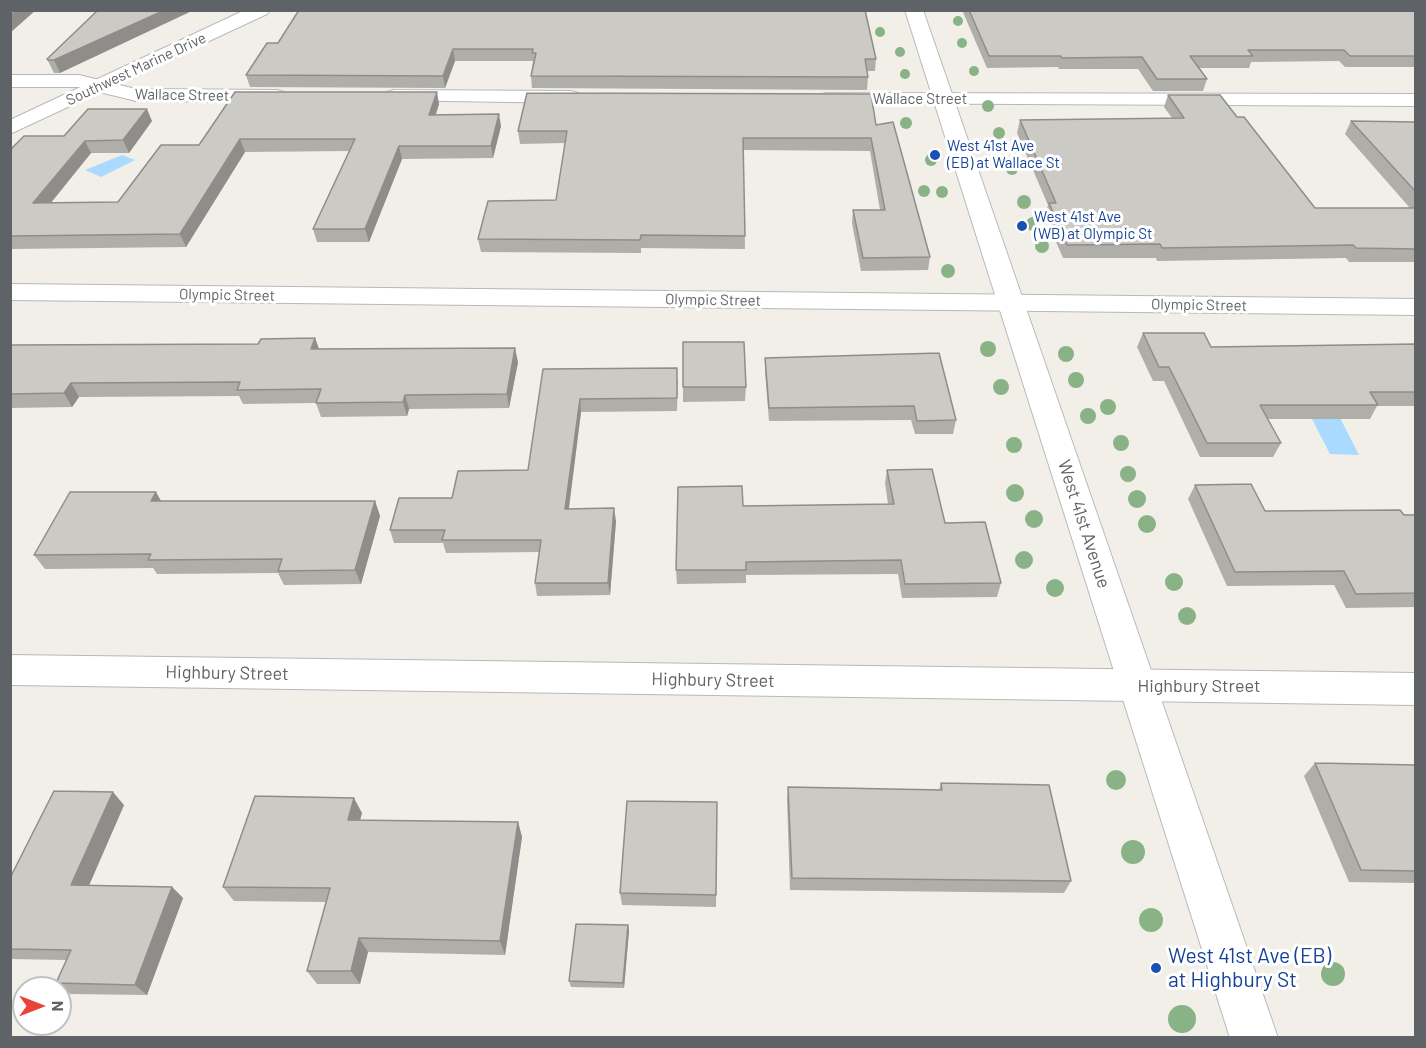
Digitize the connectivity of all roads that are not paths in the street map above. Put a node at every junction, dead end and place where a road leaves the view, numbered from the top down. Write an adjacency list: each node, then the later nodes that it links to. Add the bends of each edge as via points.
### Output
1 (261, 10): 4 (street, Southwest Marine Drive)
2 (914, 10): 9 (street, West 41st Avenue)
3 (10, 81): 4 (street, Wallace Street, via 79,81)
4 (102, 86): 5 (street, Wallace Street, via 136,95); 11 (street, Southwest Marine Drive)
5 (301, 96)
6 (372, 96): 7 (street)
7 (585, 98)
8 (809, 99): 9 (street, Wallace Street)
9 (943, 100): 10 (street, Wallace Street); 13 (street, West 41st Avenue)
10 (1416, 100)
11 (10, 128)
12 (10, 292): 13 (street, Olympic Street)
13 (1010, 304): 14 (street, Olympic Street); 16 (street, West 41st Avenue)
14 (1416, 307)
15 (10, 670): 16 (street, Highbury Street)
16 (1137, 686): 17 (street, Highbury Street); 18 (street, West 41st Avenue)
17 (1416, 689)
18 (1254, 1038)

